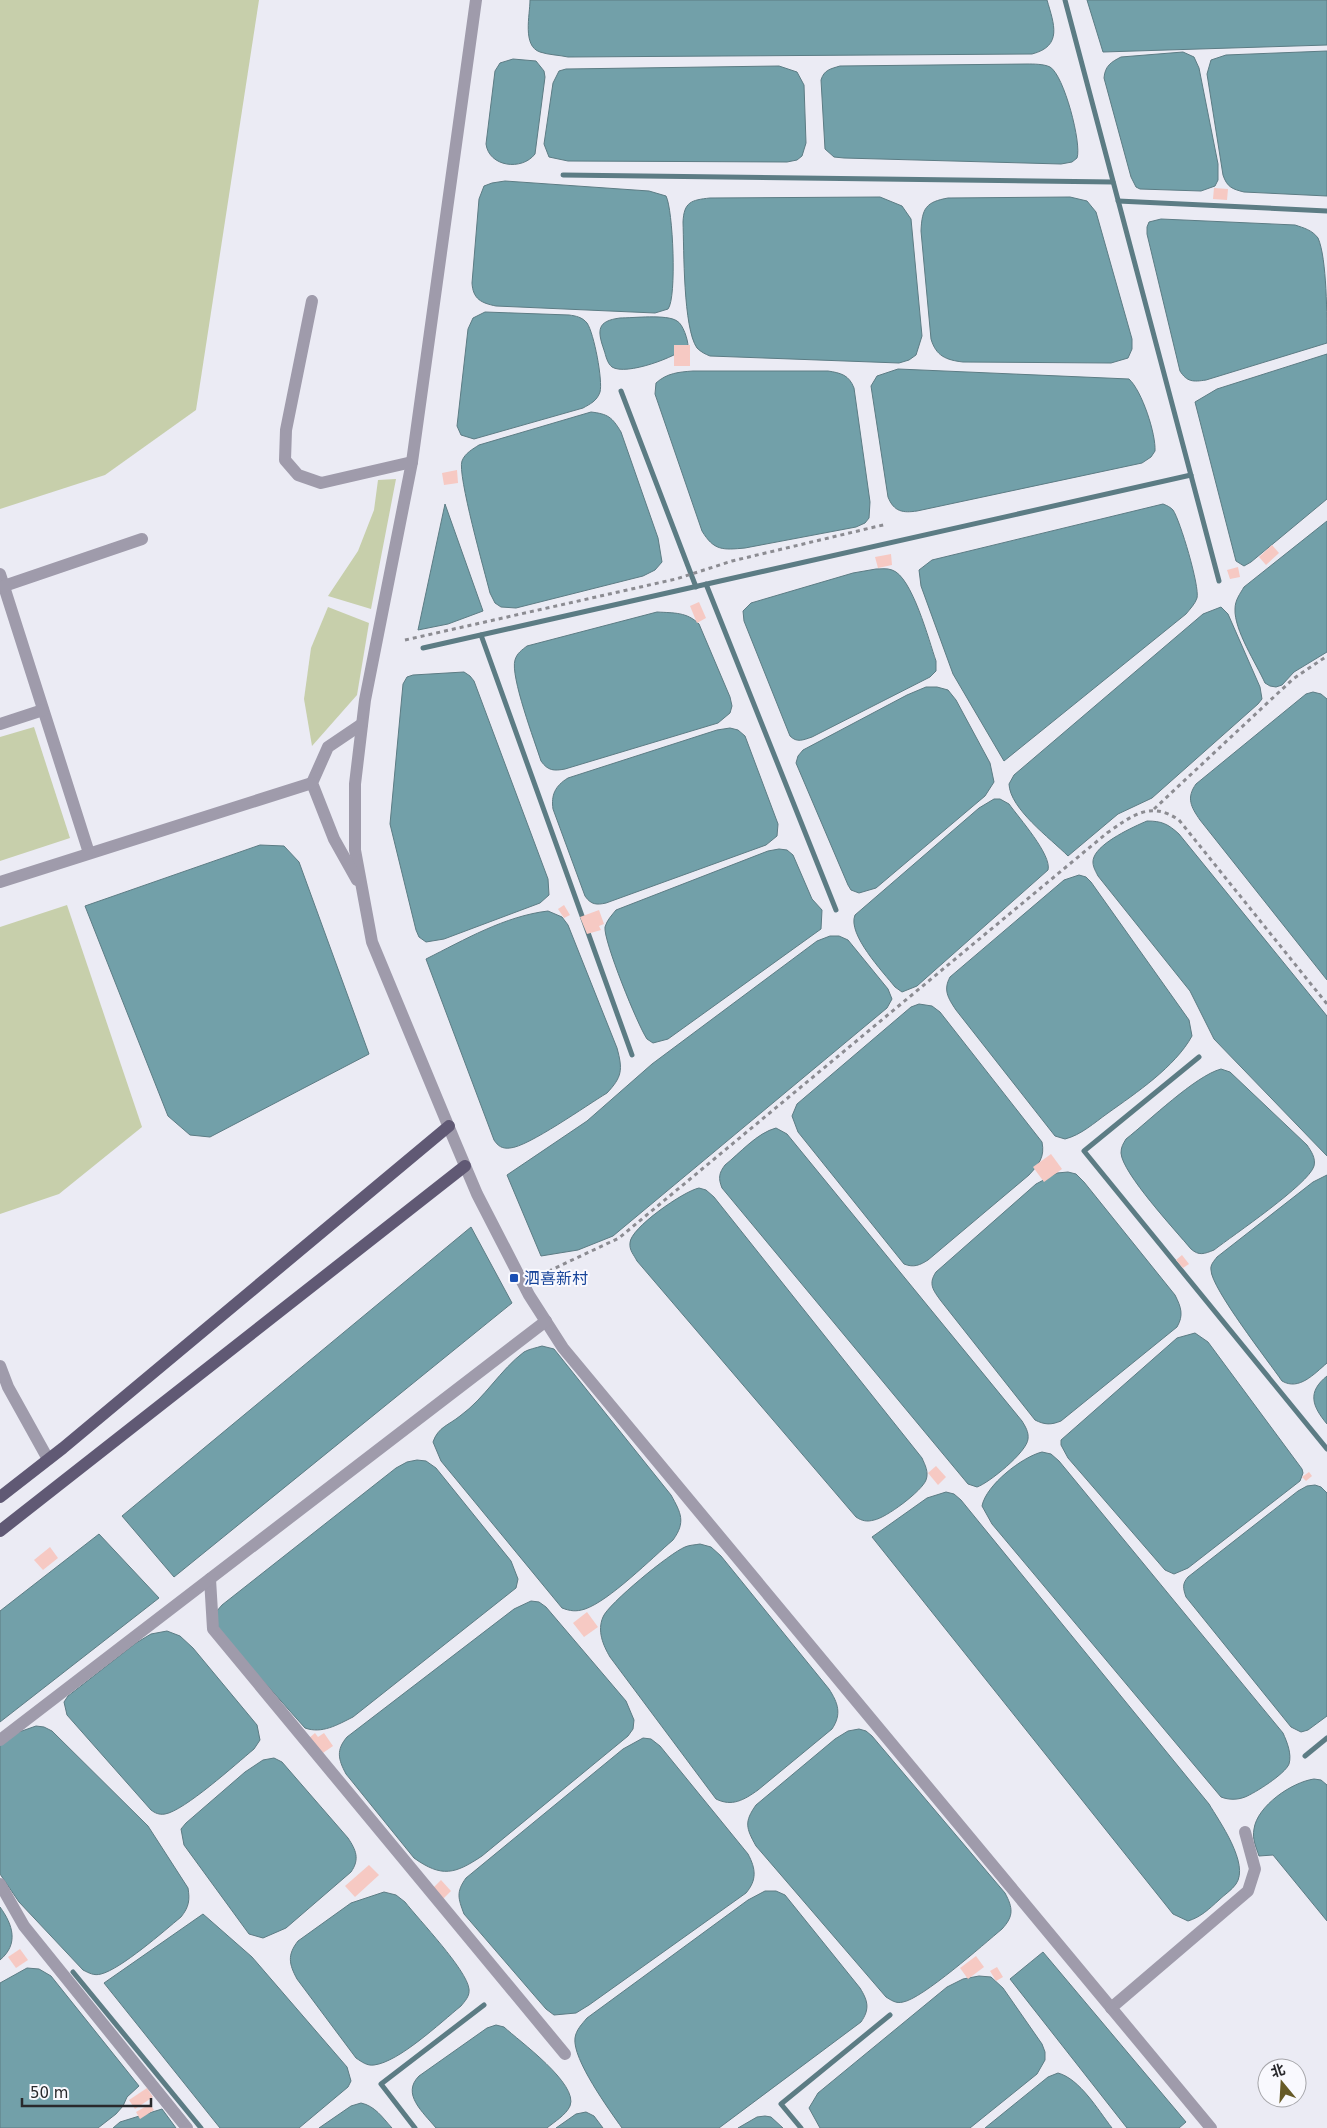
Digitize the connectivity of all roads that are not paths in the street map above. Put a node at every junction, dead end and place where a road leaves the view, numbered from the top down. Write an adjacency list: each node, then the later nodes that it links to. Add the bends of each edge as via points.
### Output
1 (476, 0): 3 (street)
2 (312, 300): 3 (street, via 286,430 285,460 298,475 321,483)
3 (412, 462): 9 (street)
4 (142, 538): 5 (street)
5 (2, 580): 6 (street)
6 (4, 600): 7 (street)
7 (43, 710): 8 (street); 11 (street)
8 (0, 724)
9 (362, 724): 10 (street, via 328,747); 13 (street, via 355,784 355,850)
10 (312, 783): 11 (street); 13 (street, via 334,840)
11 (89, 853): 12 (street)
12 (0, 882)
13 (362, 888): 14 (street, via 372,942)
14 (449, 1126): 15 (street); 18 (main road)
15 (465, 1166): 16 (street, via 522,1283); 20 (main road)
16 (546, 1321): 21 (street); 25 (street, via 570,1356)
17 (0, 1366): 18 (street)
18 (48, 1460): 19 (main road)
19 (0, 1497)
20 (0, 1531)
21 (210, 1579): 22 (street); 26 (street, via 213,1629)
22 (0, 1740)
23 (1245, 1832): 25 (street, via 1256,1869 1248,1891)
24 (0, 1884): 27 (street, via 24,1926)
25 (1111, 2008): 28 (street)
26 (565, 2054)
27 (187, 2128)
28 (1211, 2128)

